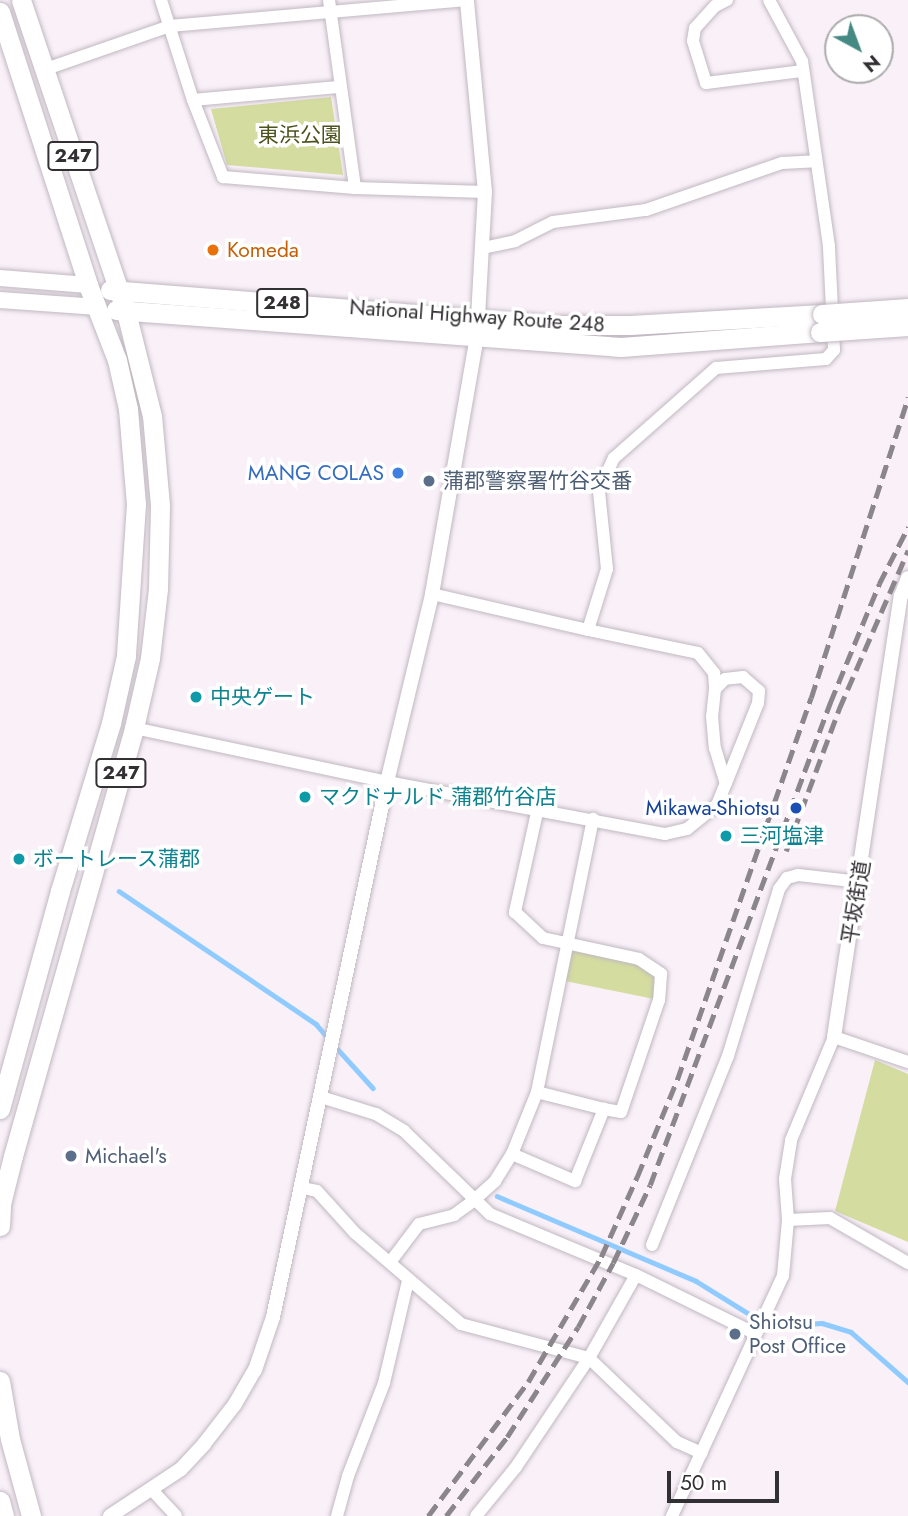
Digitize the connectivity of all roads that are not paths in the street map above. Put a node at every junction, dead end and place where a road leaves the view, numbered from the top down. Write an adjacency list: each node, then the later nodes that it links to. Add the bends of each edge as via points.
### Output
1 (21, 0): 9 (highway, 247)
2 (161, 0): 8 (street)
3 (467, 0): 6 (street); 15 (street)
4 (727, 0): 10 (street, via 695,28 693,41 706,83)
5 (769, 0): 10 (street)
6 (329, 5): 8 (street); 11 (street)
7 (0, 12): 18 (highway, 247)
8 (170, 26): 9 (street); 12 (street)
9 (43, 69): 19 (highway, 247)
10 (803, 71): 13 (street)
11 (340, 88): 12 (street); 14 (street)
12 (193, 100): 14 (street, via 223,177)
13 (815, 161): 16 (street, via 782,163 646,210 554,222 515,241); 29 (street, via 829,246 834,350 826,359 716,368 614,458 599,491 607,569)
14 (355, 188): 15 (street)
15 (485, 192): 16 (street)
16 (483, 248): 25 (street)
17 (0, 278): 18 (main road)
18 (88, 285): 19 (highway, National Highway Route 248 / 248); 21 (highway, 247)
19 (118, 292): 23 (highway, 247); 25 (highway, National Highway Route 248 / 248)
20 (0, 299): 21 (main road)
21 (98, 307): 23 (highway, National Highway Route 248 / 248); 42 (highway, 247, via 117,360 134,454 136,518 126,656 111,723)
22 (908, 308): 24 (highway, National Highway Route 248 / 248, bridge)
23 (126, 312): 25 (highway, National Highway Route 248 / 248); 31 (highway, 247, via 152,416 160,505 150,658)
24 (821, 323): 25 (highway, National Highway Route 248 / 248); 26 (highway, National Highway Route 248 / 248, bridge)
25 (477, 326): 28 (street)
26 (908, 326)
27 (908, 578): 36 (street, 平坂街道, via 901,596)
28 (432, 594): 29 (street); 32 (street)
29 (589, 630): 30 (street, via 698,653 714,673)
30 (715, 689): 33 (street, via 715,748); 33 (street, via 725,680 743,677 760,691)
31 (134, 728): 32 (street); 48 (highway, 247, via 13,1156)
32 (387, 782): 34 (street); 41 (street)
33 (726, 783): 35 (street, via 717,805 687,829 666,834)
34 (538, 807): 35 (street); 37 (street, via 515,912 543,938)
35 (593, 819): 37 (street)
36 (859, 882): 38 (street, 平坂街道); 49 (street, via 798,875 787,878 779,888 728,1056)
37 (567, 942): 40 (street); 43 (street, via 639,959 661,974 659,1000 621,1112)
38 (834, 1037): 39 (street); 47 (street, 平坂街道, via 791,1140 785,1179)
39 (908, 1062)
40 (537, 1092): 43 (street); 44 (street)
41 (321, 1097): 45 (street); 46 (street, via 376,1114 404,1131)
42 (0, 1109)
43 (604, 1109): 44 (street, via 575,1181)
44 (512, 1154): 46 (street, via 495,1181)
45 (303, 1188): 50 (street, via 317,1191 355,1233); 58 (street, via 273,1317 255,1370 204,1444)
46 (473, 1200): 50 (street, via 454,1214 419,1224); 52 (street, via 490,1214)
47 (788, 1220): 51 (street, via 830,1218); 54 (street, 平坂街道, via 782,1276)
48 (0, 1226)
49 (652, 1245)
50 (391, 1261): 53 (street)
51 (908, 1263)
52 (636, 1275): 54 (street); 55 (street)
53 (408, 1280): 55 (street, via 461,1324); 64 (street, via 384,1382)
54 (756, 1329): 57 (street, 平坂街道)
55 (589, 1358): 57 (street, via 677,1442); 65 (street, via 516,1467)
56 (0, 1381): 61 (highway)
57 (702, 1453): 66 (street, 平坂街道)
58 (152, 1490): 62 (street); 63 (street)
59 (0, 1501): 60 (highway)
60 (4, 1516)
61 (31, 1516)
62 (110, 1516)
63 (176, 1516)
64 (337, 1516)
65 (475, 1516)
66 (672, 1516)

